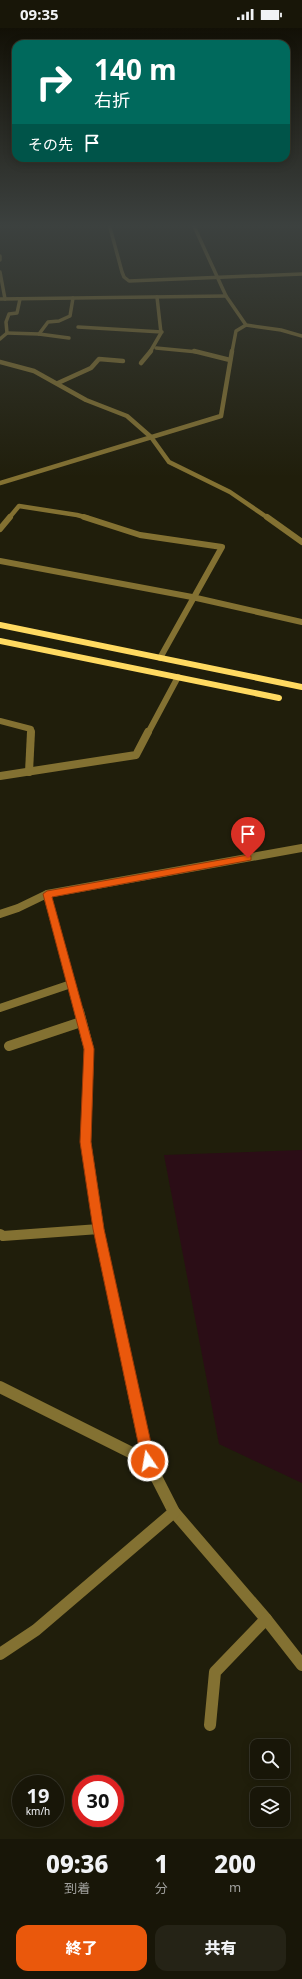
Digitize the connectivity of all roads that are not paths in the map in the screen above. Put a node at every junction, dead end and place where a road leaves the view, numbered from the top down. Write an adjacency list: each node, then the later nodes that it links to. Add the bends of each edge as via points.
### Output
1 (18, 309): 6 (street, via 17,313 9,314)
2 (71, 309): 11 (street, via 70,316 48,322)
3 (159, 309): 9 (street)
4 (235, 309): 7 (street)
5 (0, 321): 6 (street)
6 (6, 322): 10 (street)
7 (246, 325): 12 (street); 16 (street, via 236,331)
8 (78, 327): 9 (street)
9 (162, 332): 15 (street)
10 (7, 333): 11 (street); 14 (street)
11 (39, 334): 13 (street)
12 (302, 336)
13 (69, 338)
14 (0, 339)
15 (156, 348): 16 (street, via 188,350); 19 (street)
16 (230, 360): 21 (street, via 221,416)
17 (123, 361): 20 (street, via 99,359 91,368)
18 (0, 362): 20 (street, via 34,371)
19 (141, 363)
20 (58, 383): 21 (street, via 86,400 128,416)
21 (151, 437): 22 (street); 24 (street, via 169,462 230,492)
22 (0, 483)
23 (0, 529): 26 (street, via 19,506 77,515 140,535 222,547)
24 (302, 542)
25 (0, 561): 26 (street)
26 (192, 597): 27 (street); 30 (street)
27 (302, 622)
28 (0, 625): 30 (street)
29 (0, 641): 31 (street)
30 (160, 658): 32 (street)
31 (178, 677): 33 (street); 35 (street, via 136,755)
32 (302, 687)
33 (279, 698)
34 (0, 721): 35 (street, via 31,729)
35 (29, 772): 36 (street)
36 (0, 776)
37 (302, 848): 38 (street)
38 (47, 894): 39 (street); 40 (street)
39 (0, 914)
40 (71, 984): 41 (street); 42 (street)
41 (0, 1008)
42 (81, 1022): 43 (street); 44 (street, via 89,1049 86,1142)
43 (9, 1046)
44 (99, 1229): 45 (street, via 4,1236); 47 (street)
45 (0, 1234)
46 (0, 1387): 47 (street)
47 (148, 1461): 48 (street)
48 (174, 1512): 49 (street); 50 (street, via 36,1630)
49 (266, 1618): 51 (street); 52 (street, via 214,1672)
50 (0, 1654)
51 (302, 1665)
52 (210, 1725)

